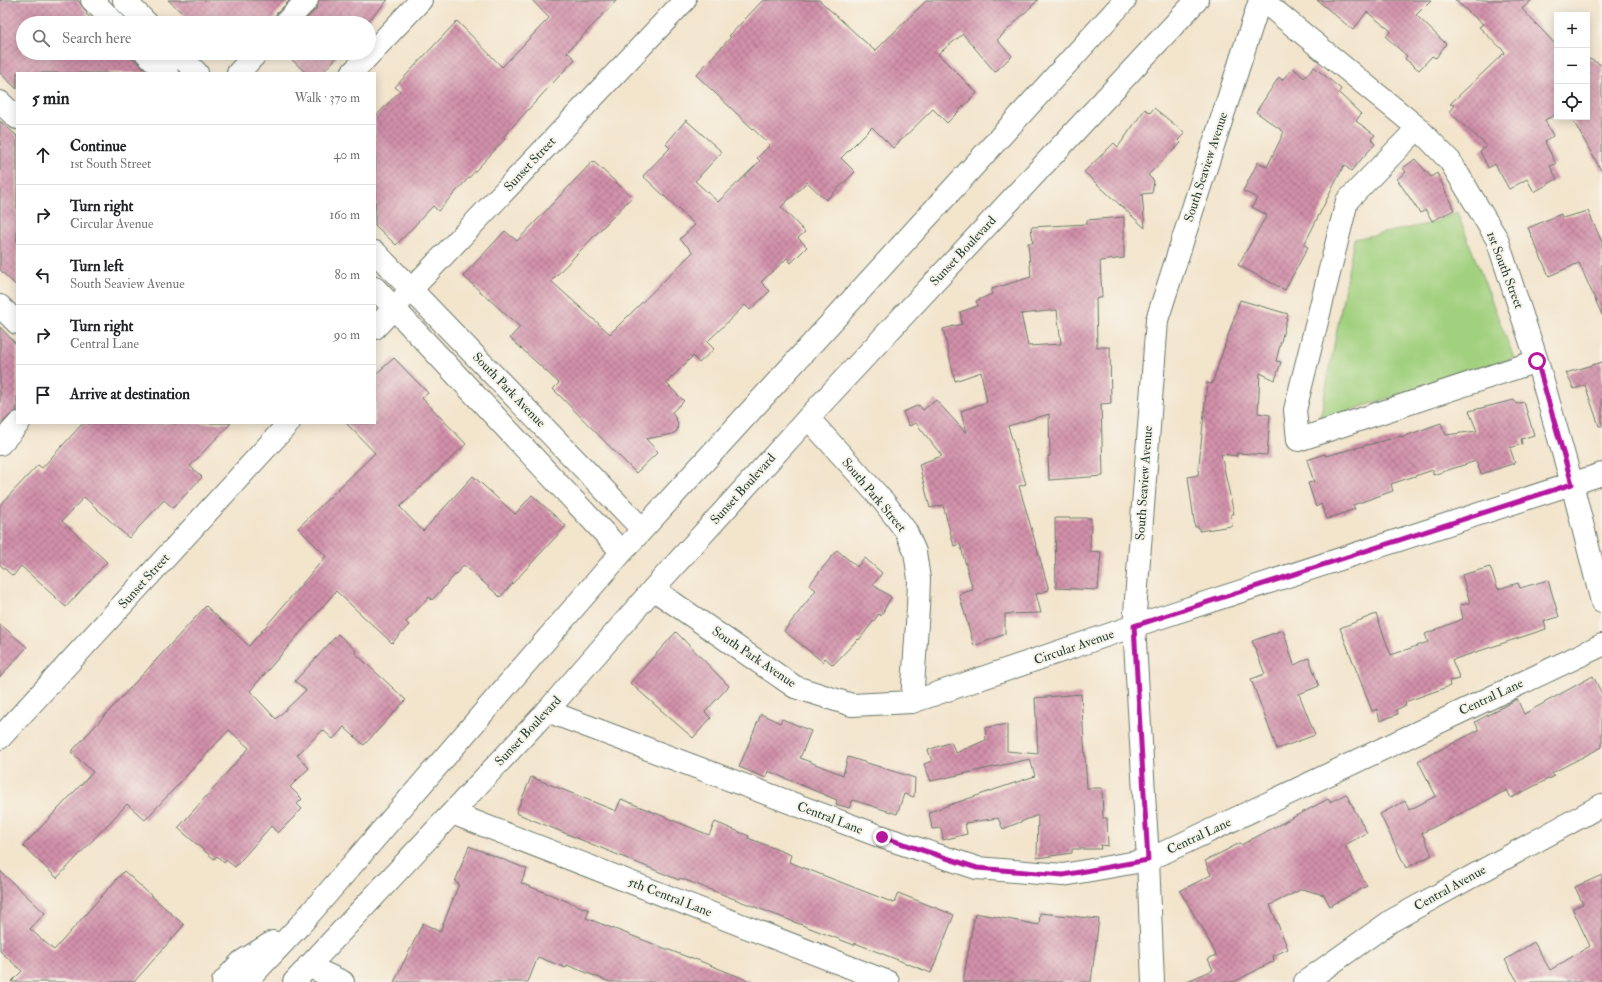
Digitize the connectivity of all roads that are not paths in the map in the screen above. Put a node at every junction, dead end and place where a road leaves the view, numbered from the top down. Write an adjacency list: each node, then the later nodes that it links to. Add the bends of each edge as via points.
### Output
1 (92, 0): 9 (street)
2 (124, 0): 10 (street)
3 (307, 0): 11 (street)
4 (420, 0): 12 (street)
5 (685, 0): 26 (street, Sunset Street)
6 (1125, 0): 38 (street)
7 (1197, 0): 32 (street, Sunset Boulevard)
8 (1261, 0): 23 (street, 1st South Street); 42 (street, South Seaview Avenue, via 1157,320)
9 (108, 16)
10 (140, 16)
11 (292, 16)
12 (376, 47)
13 (153, 60): 17 (street)
14 (184, 60): 18 (street)
15 (250, 60): 19 (street)
16 (364, 60): 20 (street)
17 (166, 72)
18 (196, 72)
19 (239, 72)
20 (353, 72)
21 (0, 102): 22 (street)
22 (16, 117)
23 (1418, 128): 31 (street, 1st South Street, via 1450,161 1496,239); 31 (street, via 1347,201 1295,410 1298,440)
24 (376, 253): 26 (street, South Park Avenue)
25 (376, 289): 28 (street)
26 (412, 289): 28 (street, Sunset Street); 38 (street, South Park Avenue)
27 (0, 306): 29 (street)
28 (394, 308): 30 (street, Sunset Street); 39 (street)
29 (16, 322)
30 (376, 327)
31 (1537, 361): 37 (street, 1st South Street)
32 (808, 418): 40 (street, Sunset Boulevard); 44 (street, South Park Street, via 884,502 906,531 915,552 918,608)
33 (19, 424): 35 (street)
34 (287, 424): 46 (street, Sunset Street)
35 (0, 444)
36 (1602, 474): 37 (street, Circular Avenue)
37 (1572, 484): 41 (street, 1st South Street); 42 (street, Circular Avenue)
38 (642, 529): 39 (street)
39 (622, 552): 50 (street)
40 (653, 589): 44 (street, South Park Avenue, via 795,687 852,705); 45 (street, Sunset Boulevard)
41 (1602, 602)
42 (1134, 626): 44 (street, Circular Avenue); 49 (street, South Seaview Avenue)
43 (1602, 645): 49 (street, Central Lane)
44 (912, 702)
45 (547, 711): 48 (street, Sunset Boulevard); 49 (street, Central Lane, via 882,837 977,868 1063,875)
46 (0, 738)
47 (1602, 805): 58 (street, Central Avenue, via 1391,921)
48 (452, 813): 51 (street, Sunset Boulevard); 56 (street, 5th Central Lane)
49 (1148, 860): 57 (street, South Seaview Avenue)
50 (301, 924): 52 (street, via 241,962); 53 (street)
51 (308, 966): 54 (street, Sunset Boulevard); 55 (street)
52 (222, 982)
53 (246, 982)
54 (294, 982)
55 (344, 982)
56 (888, 982)
57 (1153, 982)
58 (1305, 982)

